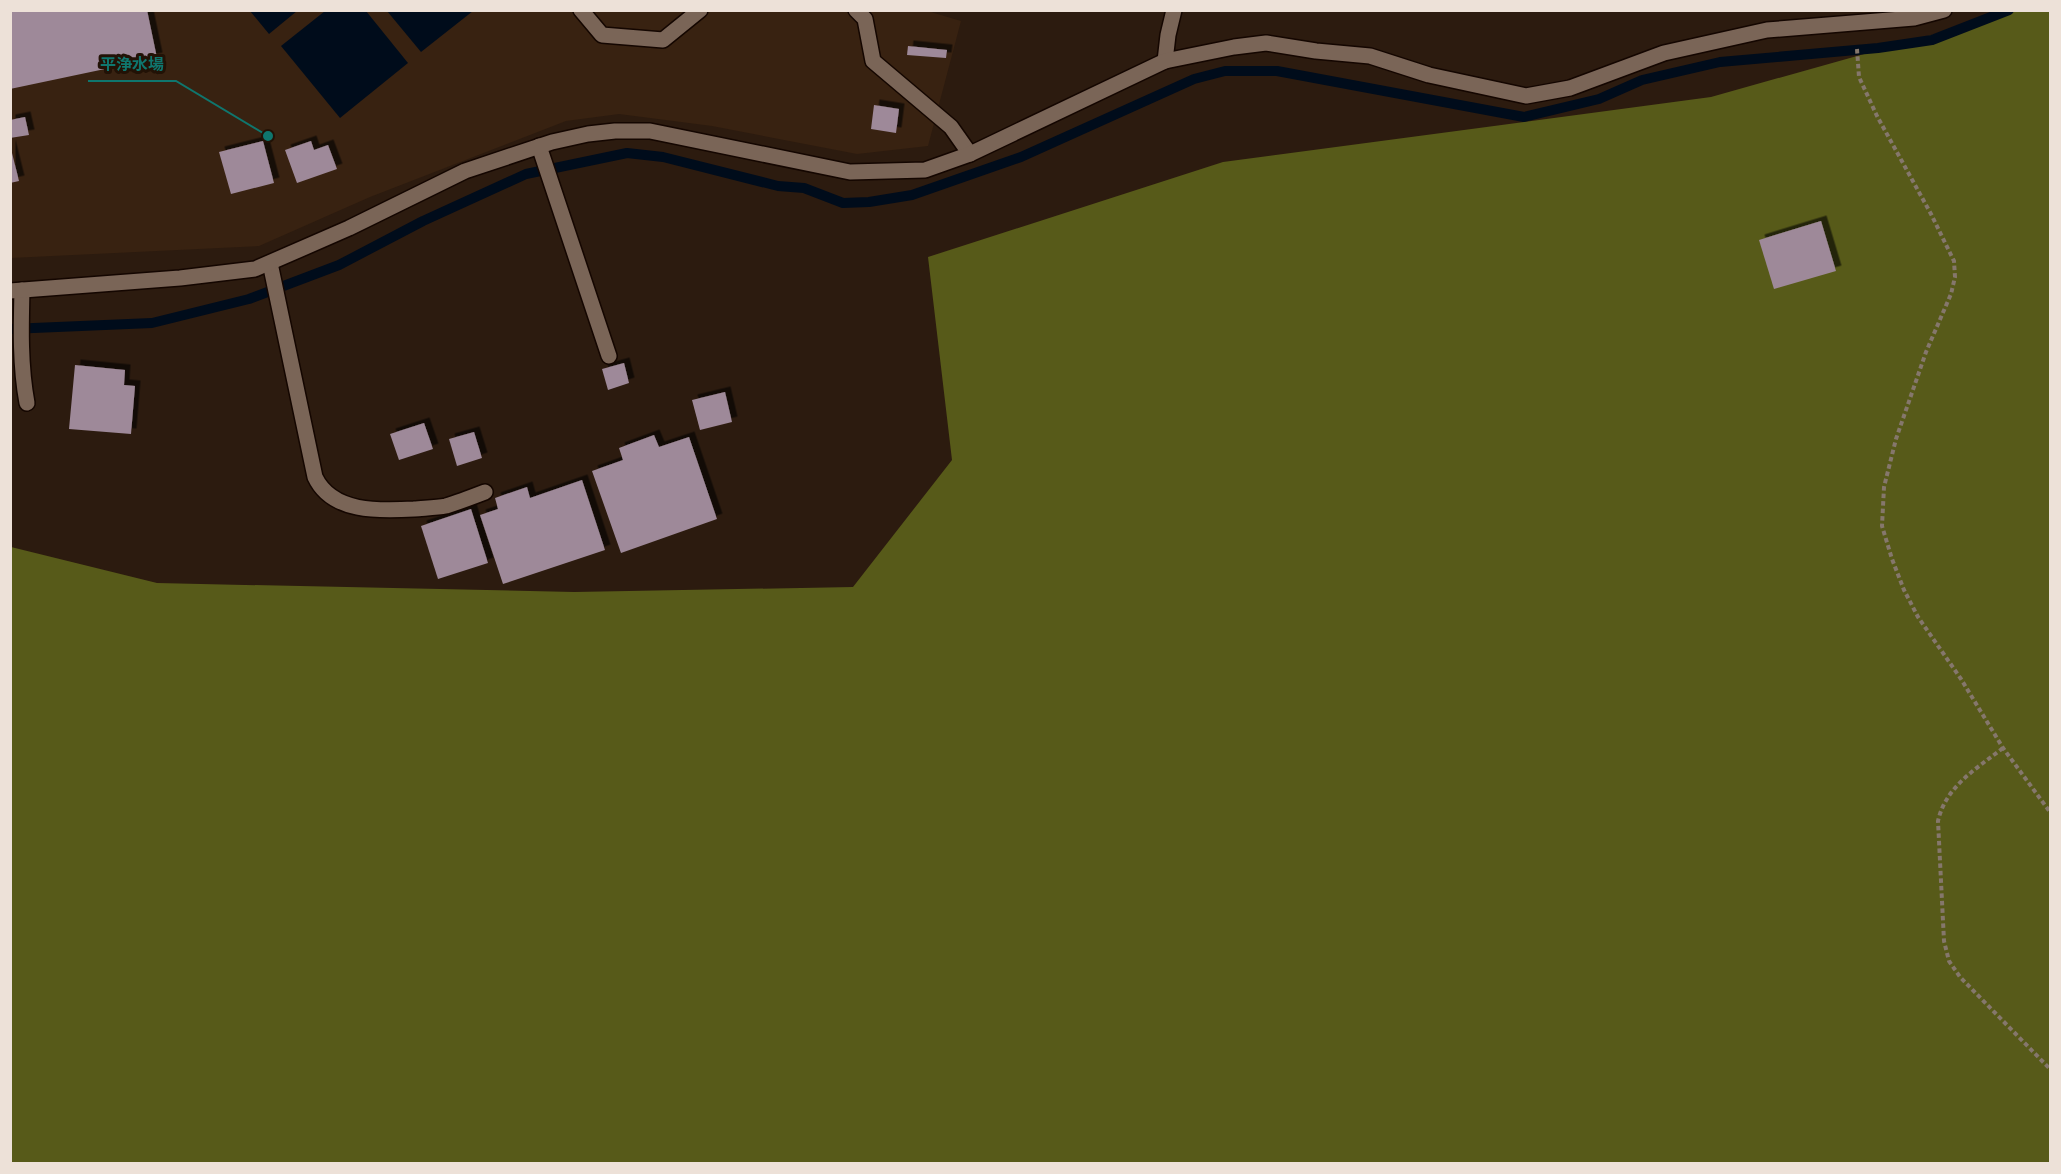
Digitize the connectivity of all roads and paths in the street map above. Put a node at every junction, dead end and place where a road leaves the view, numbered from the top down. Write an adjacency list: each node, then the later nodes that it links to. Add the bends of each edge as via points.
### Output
1 (581, 10): 2 (street, via 602,35 663,40)
2 (700, 10)
3 (856, 10): 9 (street, via 865,20 873,61 951,127)
4 (1174, 10): 7 (street)
5 (1944, 10): 6 (street, via 1914,18)
6 (1854, 24): 7 (street, via 1744,35 1664,53 1570,88 1526,96 1429,75 1370,56 1266,43); 15 (path, via 1860,77 1877,116 1932,214 1954,261 1955,277 1896,439 1884,487 1882,526 1892,560 1918,617)
7 (1165, 61): 9 (street)
8 (539, 146): 9 (street, via 588,134 650,132 850,172 926,170); 10 (street, via 465,171); 12 (street)
9 (970, 154)
10 (270, 263): 11 (street, via 255,269 180,278); 14 (street, via 320,488 335,500 384,511 444,506)
11 (16, 291): 13 (street)
12 (609, 356)
13 (27, 402)
14 (486, 492)
15 (2003, 748): 16 (path); 17 (path, via 1960,782 1942,806 1938,821 1944,941 1949,962 1960,977)
16 (2050, 812)
17 (2050, 1069)

